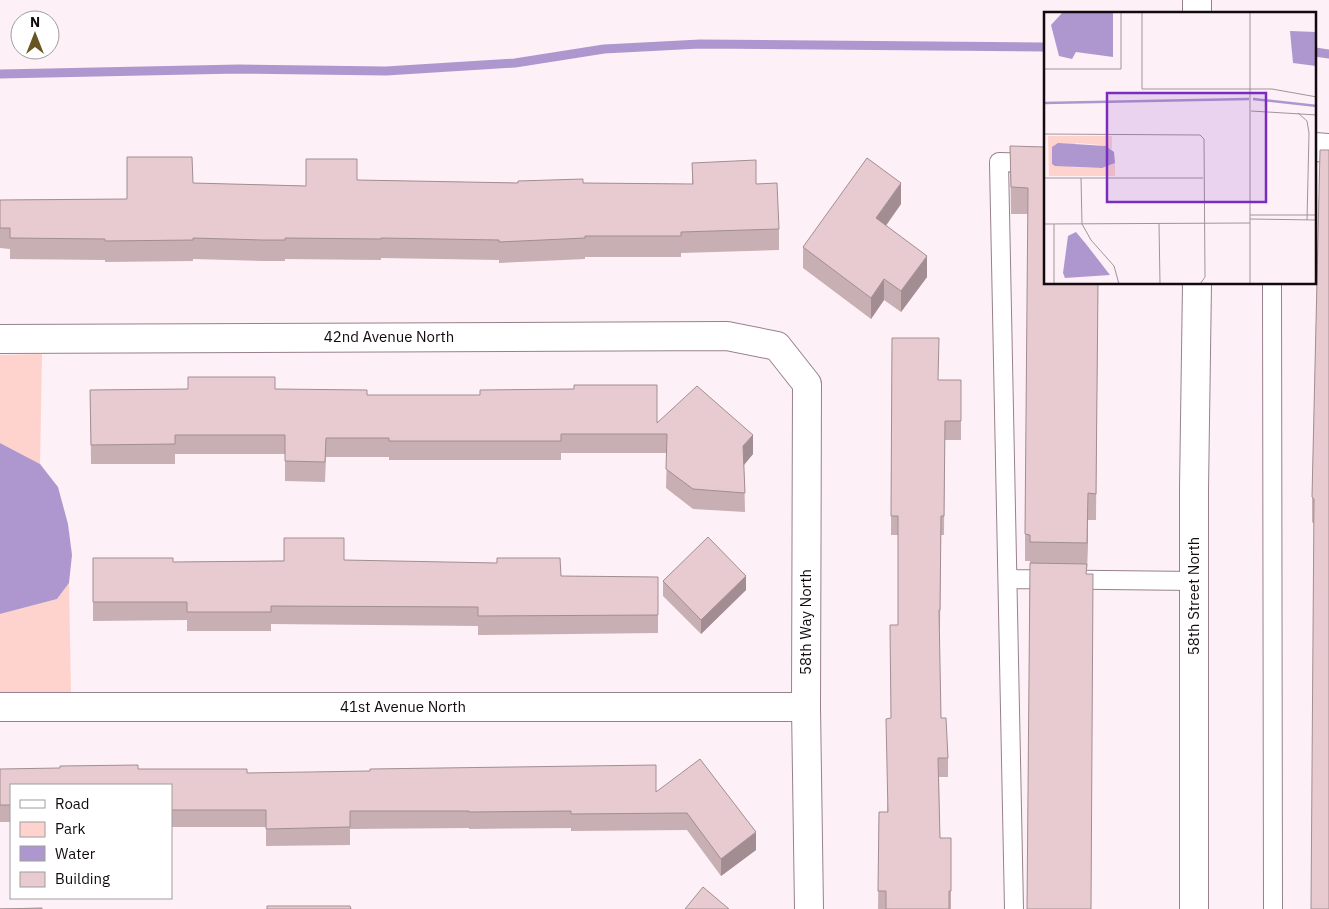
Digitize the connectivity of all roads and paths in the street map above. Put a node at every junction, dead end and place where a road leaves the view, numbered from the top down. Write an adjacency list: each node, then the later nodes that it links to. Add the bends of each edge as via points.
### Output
1 (1316, 147): 2 (street)
2 (1329, 148)
3 (1044, 162): 8 (lane, via 1000,162)
4 (1197, 285): 9 (street, 58th Street North)
5 (1272, 285): 15 (lane)
6 (0, 339): 7 (street, 42nd Avenue North, via 727,336)
7 (777, 346): 11 (street, 58th Way North, via 808,384)
8 (1008, 579): 9 (lane); 13 (lane)
9 (1194, 581): 14 (street, 58th Street North)
10 (0, 707): 11 (street, 41st Avenue North)
11 (806, 707): 12 (street, 58th Way North)
12 (809, 909)
13 (1014, 909)
14 (1194, 909)
15 (1273, 909)

